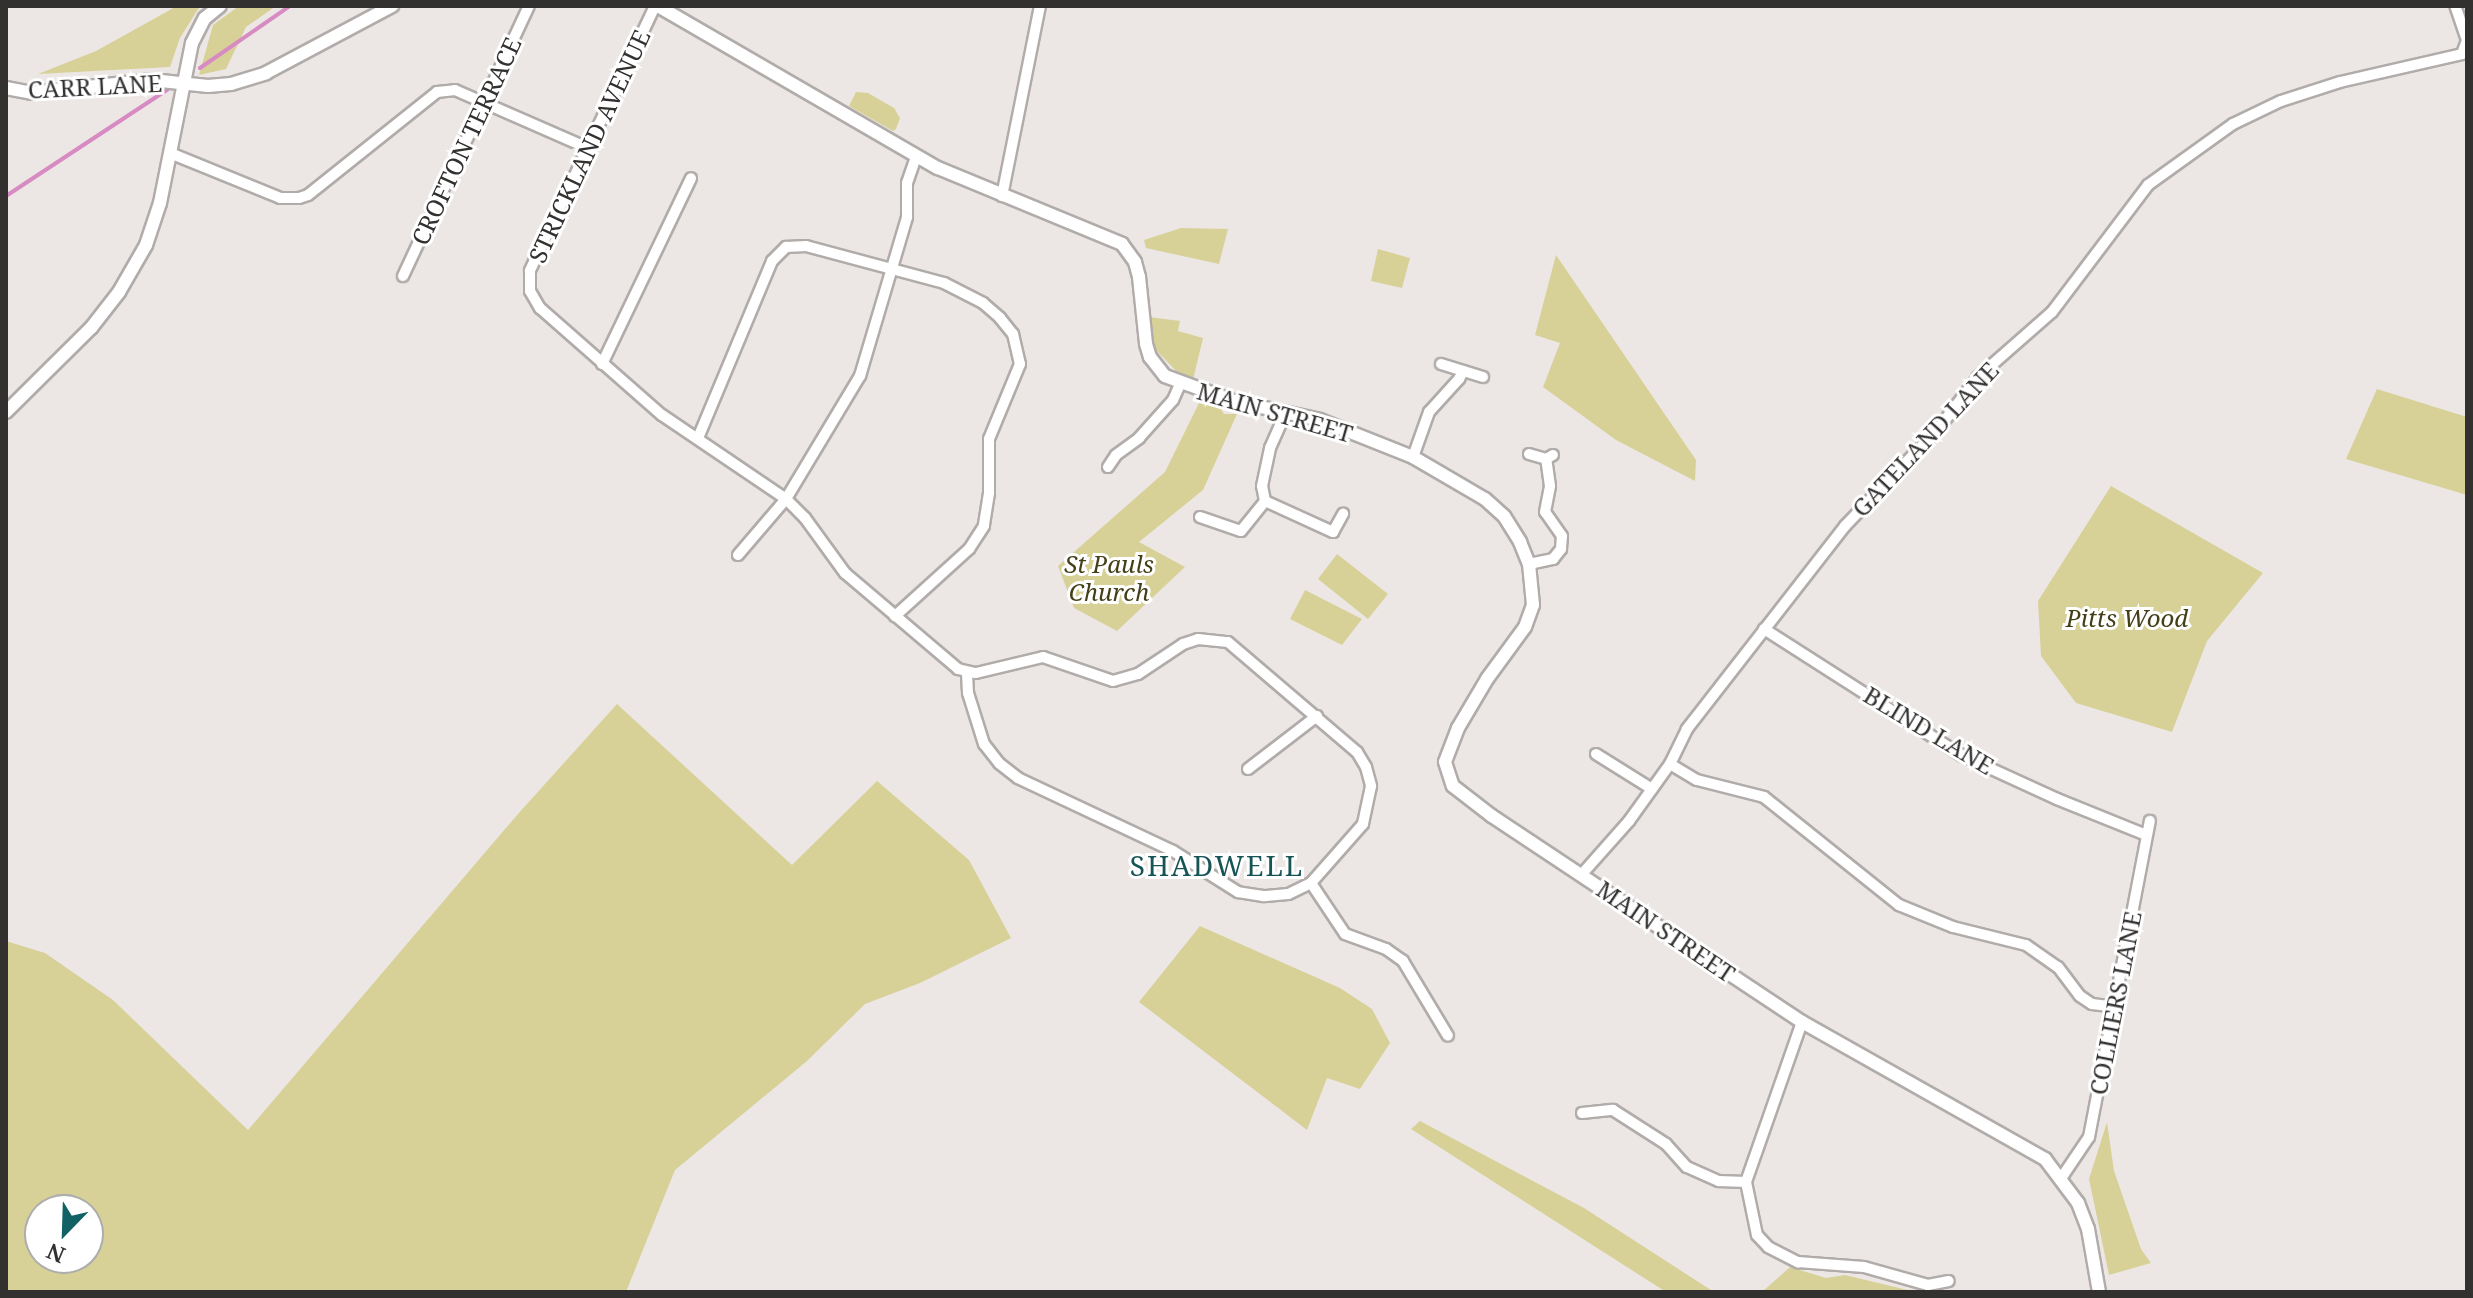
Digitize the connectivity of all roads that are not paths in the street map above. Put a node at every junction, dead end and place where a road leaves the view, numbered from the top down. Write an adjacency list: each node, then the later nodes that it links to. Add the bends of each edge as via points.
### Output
1 (220, 6): 8 (street, via 205,18 192,43)
2 (392, 6): 8 (street, via 266,73 220,85)
3 (529, 6): 10 (street, CROFTON TERRACE)
4 (657, 6): 11 (street, STRICKLAND AVENUE); 13 (street, MAIN STREET)
5 (1040, 6): 15 (street)
6 (2455, 6): 7 (street)
7 (2467, 40): 36 (street, GATELAND LANE, via 2458,56 2281,101 2233,124 2148,185 2074,287 1978,377 1939,428 1863,505)
8 (185, 82): 9 (street, CARR LANE, via 152,80 32,93); 12 (street)
9 (6, 88)
10 (485, 101): 11 (street); 12 (street, via 455,90 437,92 299,198 280,198); 17 (street, CROFTON TERRACE)
11 (588, 148): 18 (street, STRICKLAND AVENUE, via 529,281 540,308)
12 (170, 153): 23 (street, via 146,245 119,292 91,328)
13 (916, 157): 15 (street, MAIN STREET); 16 (street)
14 (691, 178): 18 (street)
15 (1002, 196): 22 (street, MAIN STREET, via 1096,231 1129,252 1139,277 1150,357 1165,376)
16 (893, 269): 25 (street, via 806,246 778,253); 29 (street, via 860,376); 35 (street, via 944,283 983,303 1013,334 1020,364 991,428 988,510 979,538)
17 (403, 276)
18 (602, 364): 25 (street, STRICKLAND AVENUE)
19 (1441, 364): 20 (street)
20 (1463, 371): 21 (street); 27 (street, via 1429,412)
21 (1483, 377)
22 (1180, 384): 24 (street, MAIN STREET); 28 (street, via 1173,400)
23 (6, 412)
24 (1286, 412): 27 (street, MAIN STREET); 30 (street, via 1270,448 1262,486)
25 (698, 438): 29 (street, STRICKLAND AVENUE)
26 (1529, 454): 34 (street, via 1550,457 1545,512 1562,536 1553,559)
27 (1413, 457): 34 (street, MAIN STREET, via 1504,516)
28 (1108, 467)
29 (786, 499): 33 (street); 35 (street, STRICKLAND AVENUE, via 834,563)
30 (1265, 501): 31 (street, via 1333,532); 32 (street, via 1241,531)
31 (1343, 514)
32 (1200, 517)
33 (738, 555)
34 (1529, 564): 45 (street, MAIN STREET, via 1532,616 1471,703 1448,753 1446,772 1465,797)
35 (895, 616): 37 (street, STRICKLAND AVENUE)
36 (1764, 629): 40 (street, GATELAND LANE, via 1687,729); 44 (street, BLIND LANE, via 1961,755)
37 (967, 672): 38 (street, via 1034,657 1100,680 1126,680 1183,644 1213,638 1240,651); 46 (street, via 984,744 1018,778 1159,843 1238,892 1288,894)
38 (1317, 716): 41 (street); 46 (street, via 1357,752 1371,786 1363,824)
39 (1596, 754): 42 (street)
40 (1670, 764): 42 (street, GATELAND LANE); 47 (street, via 1697,780 1764,797 1899,905 1953,927 2026,945 2058,967 2080,996 2092,1004)
41 (1248, 769)
42 (1652, 789): 45 (street, GATELAND LANE)
43 (2150, 821): 44 (street, COLLIERS LANE)
44 (2146, 835): 47 (street, COLLIERS LANE)
45 (1582, 874): 48 (street, MAIN STREET)
46 (1311, 883): 49 (street, via 1345,934 1403,961)
47 (2115, 1007): 51 (street, COLLIERS LANE, via 2089,1137)
48 (1802, 1022): 51 (street, MAIN STREET, via 2020,1142); 52 (street)
49 (1448, 1036)
50 (1582, 1113): 52 (street, via 1613,1110 1666,1144 1687,1167 1719,1181)
51 (2062, 1177): 54 (street, MAIN STREET, via 2088,1229)
52 (1746, 1182): 53 (street, via 1757,1235 1798,1262 1864,1267 1928,1285)
53 (1949, 1281)
54 (2099, 1292)

